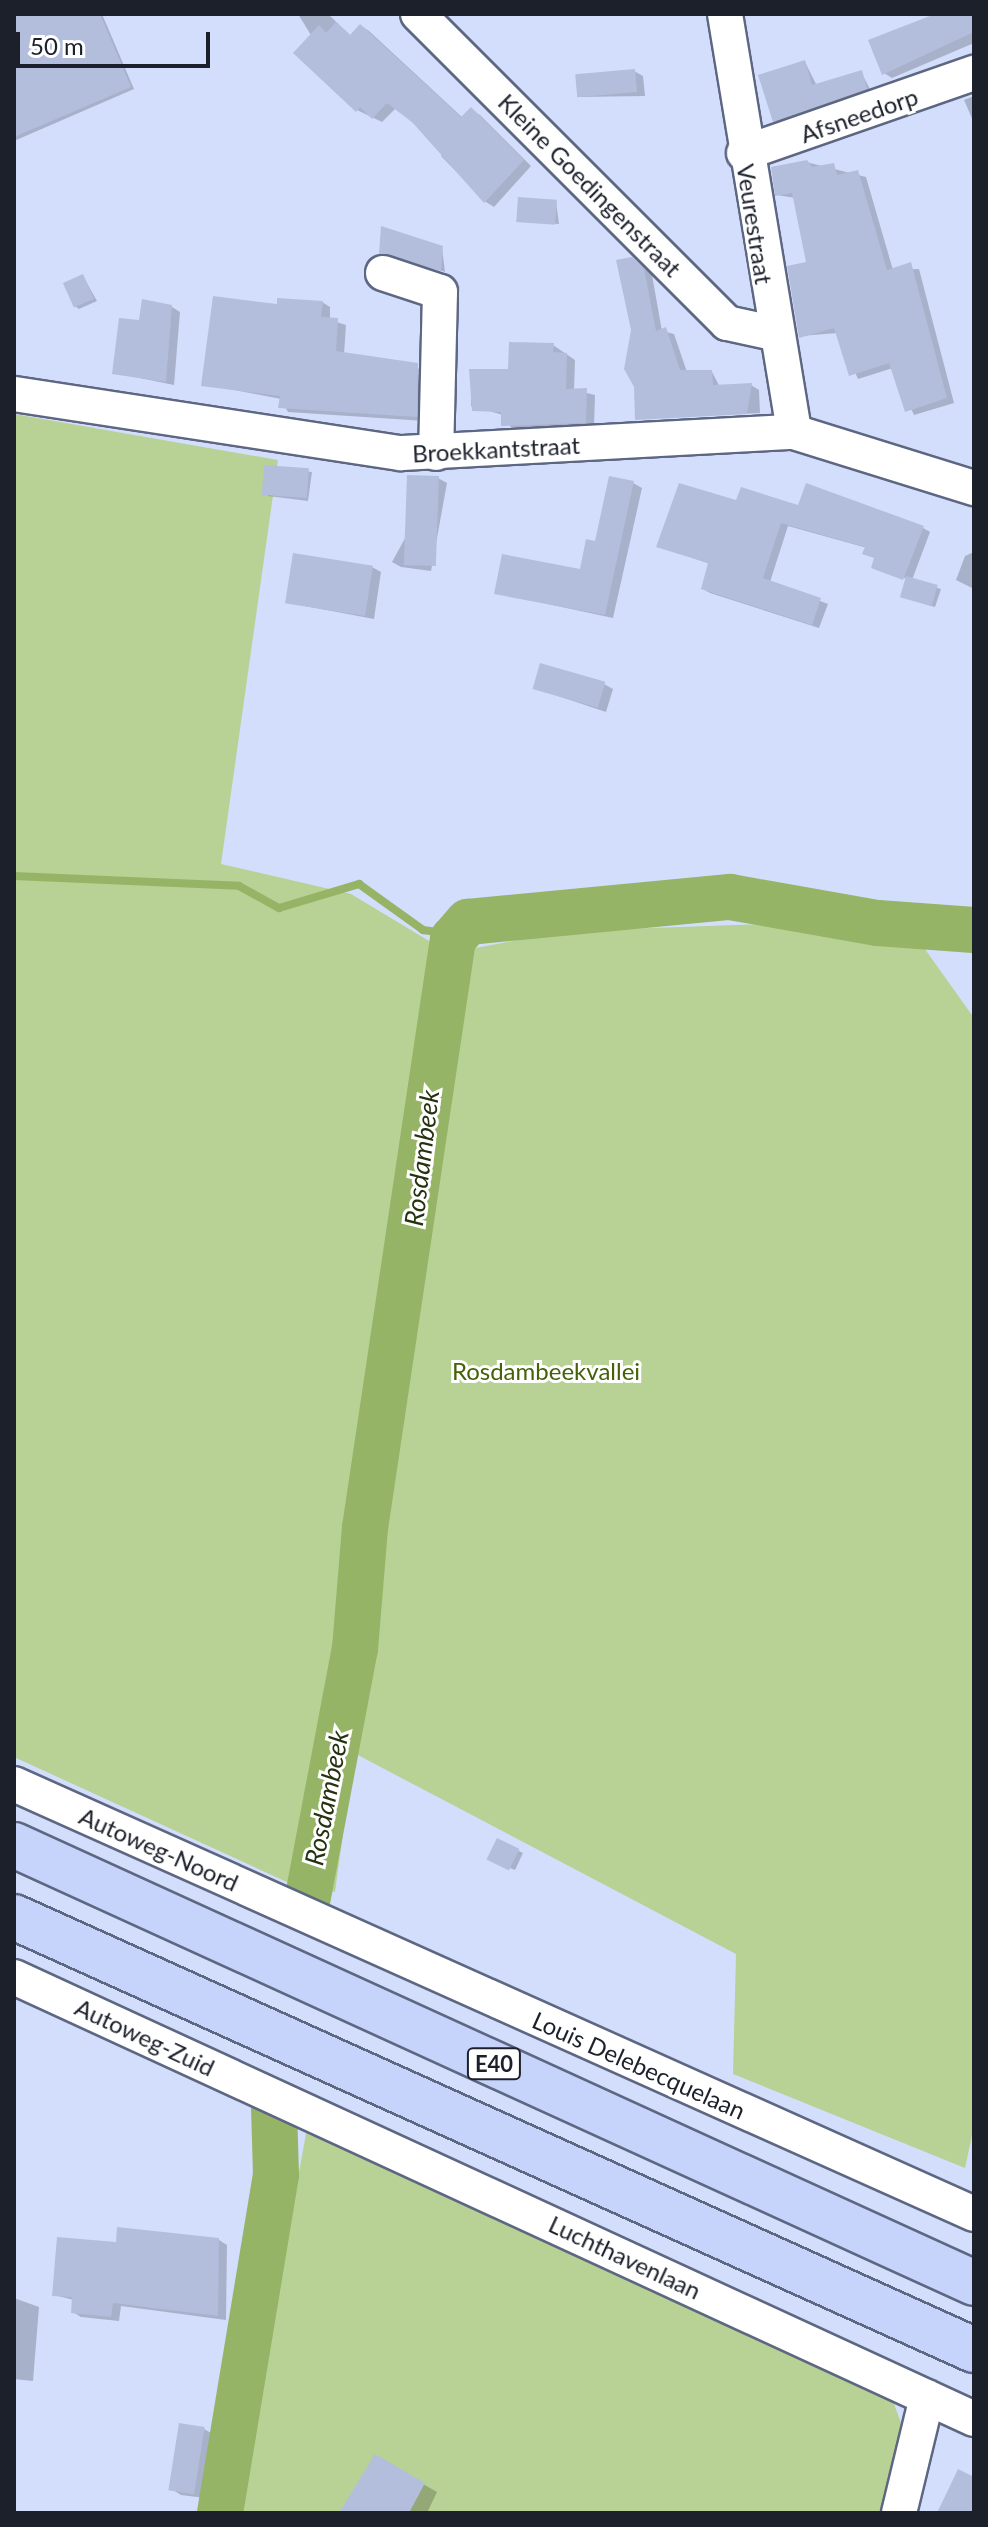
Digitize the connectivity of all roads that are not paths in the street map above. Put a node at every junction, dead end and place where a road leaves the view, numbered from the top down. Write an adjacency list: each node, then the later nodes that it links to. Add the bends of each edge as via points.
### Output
1 (418, 14): 6 (street, Kleine Goedingenstraat, via 727,323)
2 (725, 14): 4 (street, Veurestraat)
3 (974, 73): 4 (street, Afsneedorp)
4 (744, 153): 6 (street, Veurestraat)
5 (383, 273): 9 (street, via 440,292)
6 (773, 333): 8 (street, Veurestraat)
7 (14, 394): 9 (street, Broekkantstraat)
8 (794, 432): 9 (street, Broekkantstraat); 10 (street, Broekkantstraat)
9 (436, 453)
10 (974, 488)
11 (14, 1784): 13 (street, Autoweg-Noord)
12 (14, 1845): 18 (highway, E40)
13 (304, 1915): 17 (street, Louis Delebecquelaan)
14 (14, 1917): 19 (highway, E40)
15 (14, 1977): 16 (street, Autoweg-Zuid)
16 (276, 2097): 20 (street, Luchthavenlaan)
17 (974, 2214)
18 (974, 2283)
19 (974, 2350)
20 (927, 2397): 21 (street, Luchthavenlaan); 22 (street)
21 (974, 2419)
22 (899, 2513)

